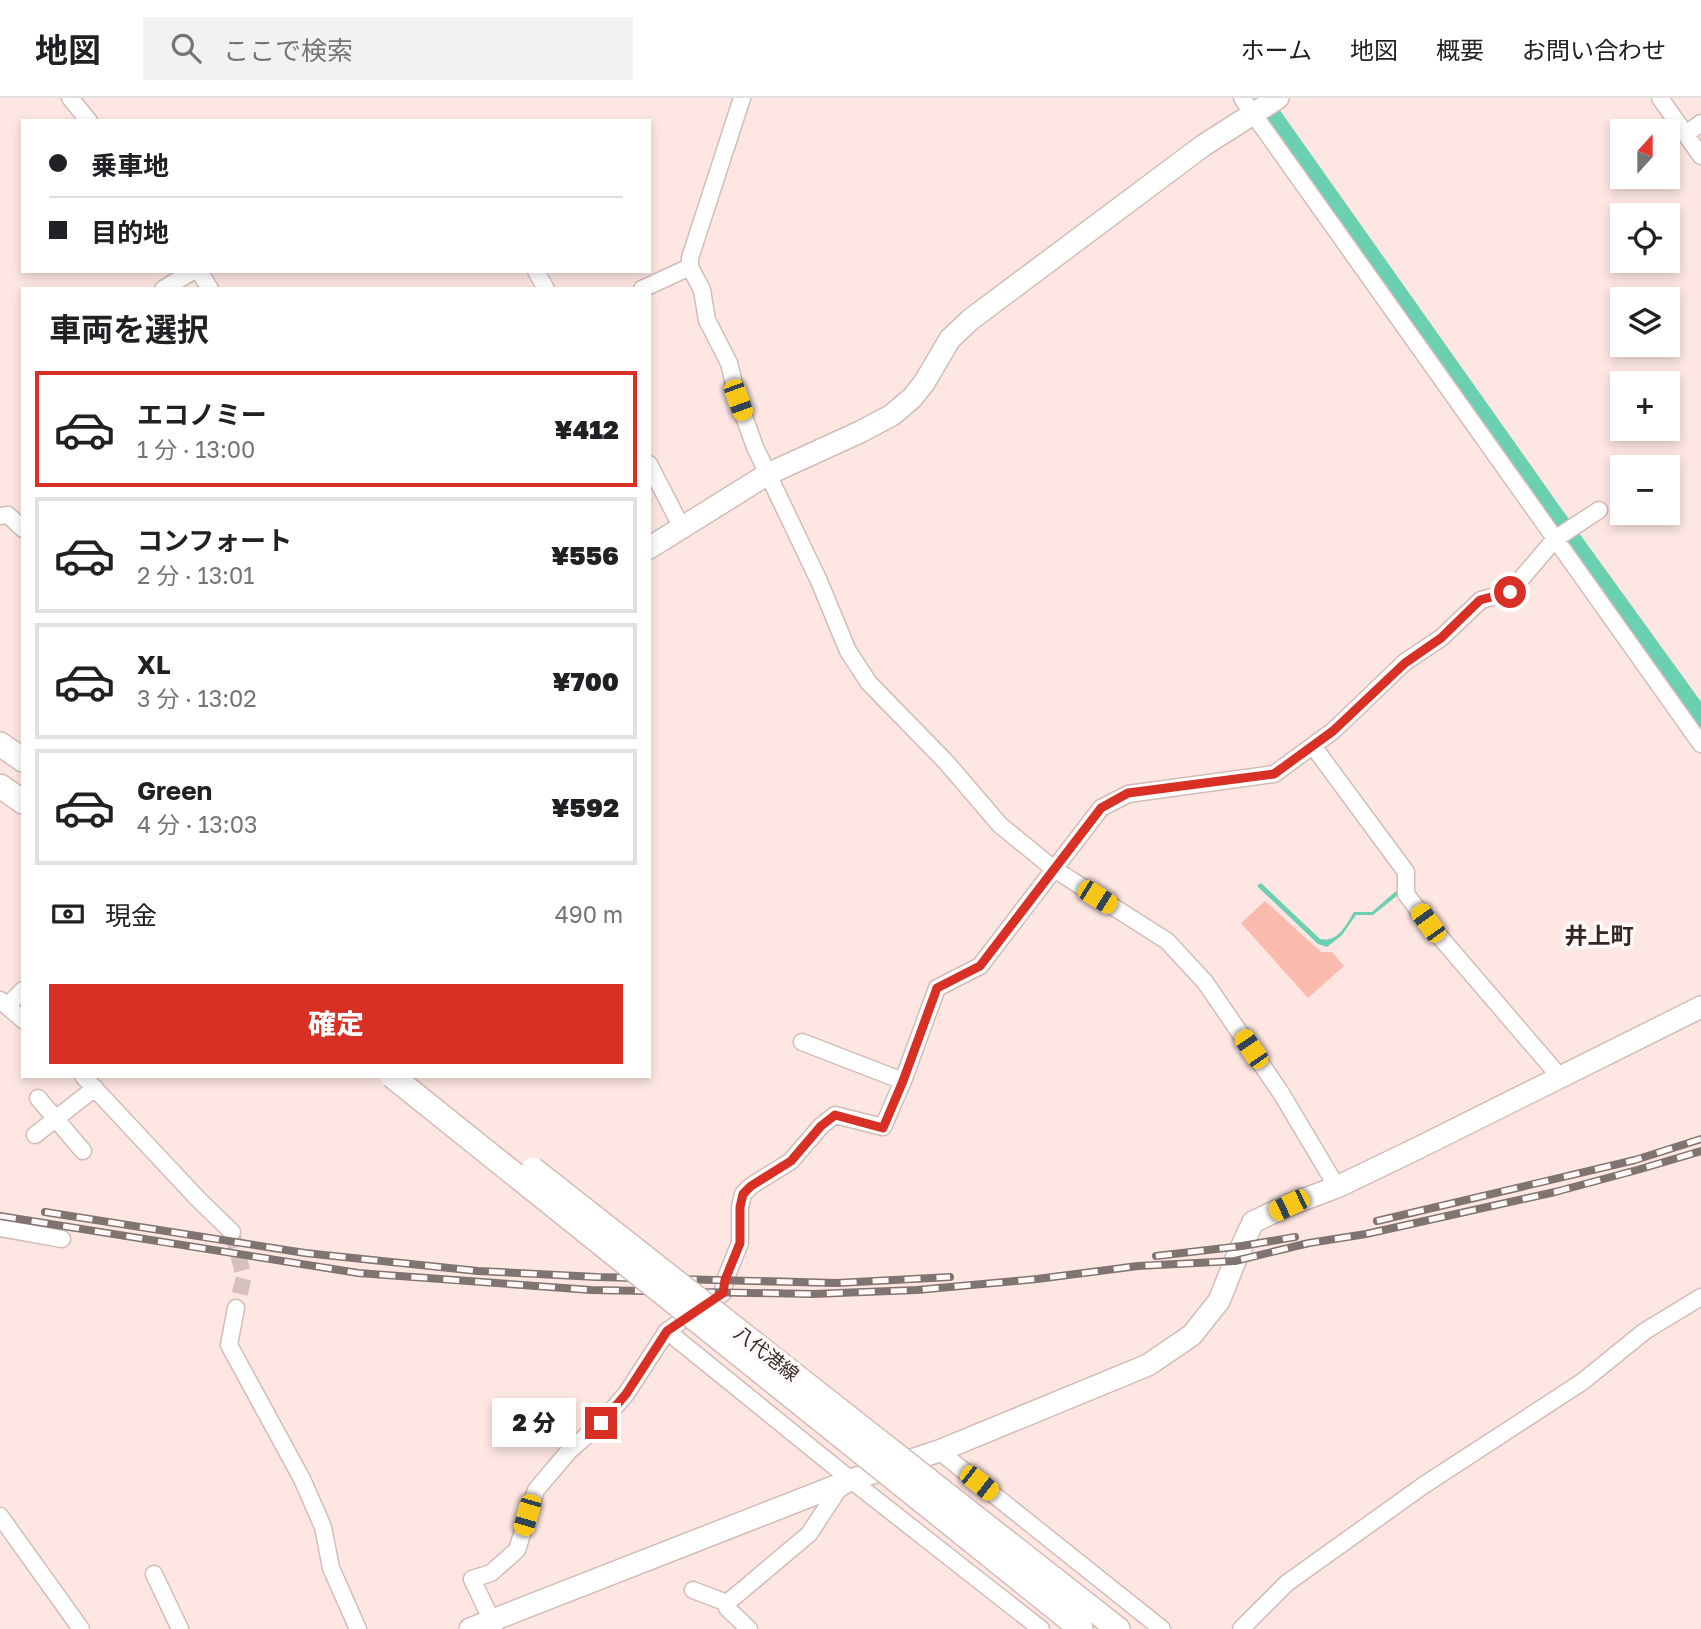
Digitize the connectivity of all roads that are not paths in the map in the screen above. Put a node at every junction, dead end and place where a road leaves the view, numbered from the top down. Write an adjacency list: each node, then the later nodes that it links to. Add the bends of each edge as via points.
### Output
1 (70, 98): 6 (street)
2 (742, 98): 10 (street, via 690,258)
3 (1278, 98): 5 (street)
4 (1660, 98): 8 (street)
5 (1248, 106): 15 (street, via 1204,145 970,320 950,339 912,398 892,415); 20 (street)
6 (87, 119)
7 (1701, 123): 8 (street)
8 (1686, 134): 9 (street)
9 (1701, 156)
10 (691, 267): 12 (street); 15 (street)
11 (190, 273): 13 (street)
12 (646, 281)
13 (166, 287)
14 (651, 468): 19 (street)
15 (768, 474): 19 (street); 26 (street, via 848,651 869,683 1000,825)
16 (1600, 510): 20 (street)
17 (0, 516): 18 (street, via 8,515)
18 (21, 527)
19 (682, 528): 21 (street)
20 (1555, 539): 23 (street); 24 (street, via 1510,592 1480,600)
21 (651, 547)
22 (0, 744): 25 (main road)
23 (1701, 744)
24 (1312, 746): 26 (street, via 1274,774 1128,793 1101,808); 32 (street, via 1406,872 1406,894)
25 (21, 759)
26 (1054, 869): 35 (street, via 980,966 937,988); 41 (street, via 1167,941 1205,982 1281,1093)
27 (21, 991): 28 (street)
28 (3, 1003): 30 (street)
29 (1701, 1007): 32 (street)
30 (21, 1018)
31 (802, 1042): 35 (street)
32 (1560, 1077): 41 (street)
33 (395, 1078): 51 (main road, 八代港線, bridge)
34 (417, 1078): 51 (main road, 八代港線, bridge)
35 (903, 1081): 47 (street, via 883,1128 835,1115 791,1161 743,1194 740,1243 723,1293)
36 (89, 1082): 38 (street); 43 (street)
37 (38, 1098): 38 (street)
38 (55, 1118): 39 (street); 40 (street)
39 (35, 1135)
40 (83, 1151)
41 (1337, 1187): 48 (street, via 1253,1222 1219,1301 1192,1335 1148,1365)
42 (0, 1228): 44 (street)
43 (232, 1232)
44 (62, 1239)
45 (1701, 1297): 65 (street, via 1645,1331 1583,1382 1424,1485 1287,1583)
46 (236, 1308): 58 (street, via 229,1345 302,1479 323,1527 331,1568)
47 (667, 1331): 49 (street); 55 (street, via 626,1394 536,1490 517,1550 491,1573 472,1579)
48 (939, 1451): 49 (street); 64 (street)
49 (851, 1480): 54 (street, via 838,1490 809,1534); 55 (street); 61 (street)
50 (0, 1516): 56 (street)
51 (980, 1535): 62 (main road, 八代港線); 63 (main road, 八代港線)
52 (154, 1574): 57 (street)
53 (693, 1590): 54 (street)
54 (727, 1603): 60 (street)
55 (493, 1625): 59 (street)
56 (81, 1629)
57 (180, 1629)
58 (358, 1629)
59 (470, 1629)
60 (748, 1629)
61 (1041, 1629)
62 (1081, 1629)
63 (1118, 1629)
64 (1162, 1629)
65 (1241, 1629)

